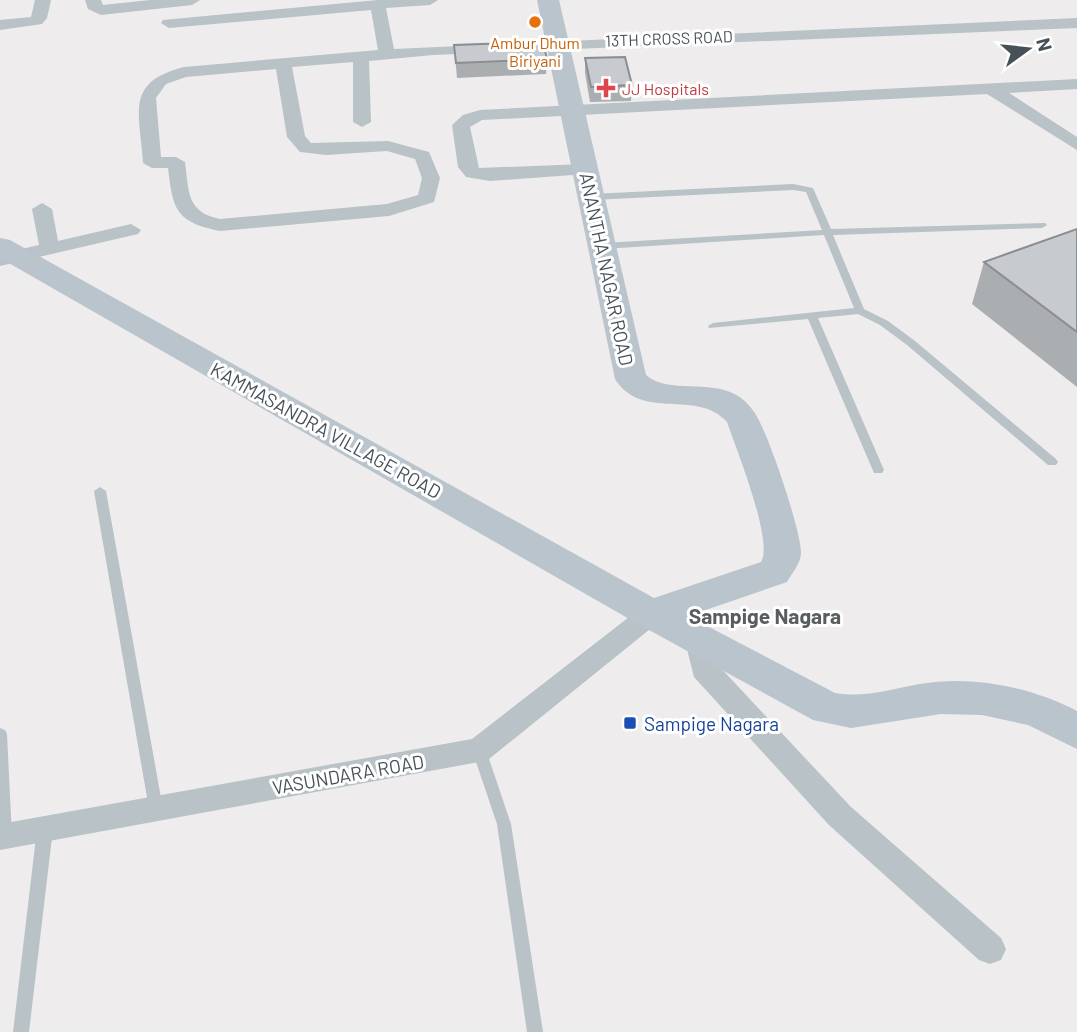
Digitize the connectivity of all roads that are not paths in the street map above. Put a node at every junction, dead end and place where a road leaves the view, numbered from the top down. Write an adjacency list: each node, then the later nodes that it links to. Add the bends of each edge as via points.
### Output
1 (43, 0): 9 (street, via 36,21)
2 (93, 0): 3 (street, via 93,6 101,10)
3 (192, 0)
4 (430, 0): 6 (street)
5 (548, 0): 10 (street, ANANTHA NAGAR ROAD)
6 (378, 5): 7 (street); 11 (street)
7 (169, 23)
8 (1077, 23): 10 (street, 13TH CROSS ROAD)
9 (0, 25)
10 (557, 43): 11 (street, 13TH CROSS ROAD); 16 (street, ANANTHA NAGAR ROAD)
11 (387, 55): 12 (street, 13TH CROSS ROAD)
12 (361, 58): 13 (street, 13TH CROSS ROAD); 17 (street)
13 (283, 63): 13 (street, 13TH CROSS ROAD, via 296,136 306,148 388,146 423,156 431,178 427,198 389,210 220,225 198,222 183,207 176,162 152,163 147,97 160,80 184,72)
14 (1077, 84): 15 (street)
15 (990, 88): 16 (street); 18 (street)
16 (573, 111): 19 (street, ANANTHA NAGAR ROAD); 19 (street, via 469,119 461,125 467,167 473,173)
17 (362, 122)
18 (1077, 145)
19 (589, 183): 23 (lane, via 810,190); 24 (street, ANANTHA NAGAR ROAD)
20 (42, 209): 25 (street)
21 (1042, 225): 23 (lane)
22 (131, 230): 25 (street)
23 (828, 233): 24 (lane); 27 (lane)
24 (603, 246): 33 (street, ANANTHA NAGAR ROAD, via 631,379 648,392 707,394 737,410 783,546 774,572)
25 (50, 249): 26 (street)
26 (6, 254): 33 (street, KAMMASANDRA VILLAGE ROAD)
27 (860, 311): 28 (lane); 30 (lane, via 911,343)
28 (812, 315): 29 (lane); 31 (lane)
29 (713, 326)
30 (1052, 463)
31 (878, 470)
32 (100, 491): 38 (lane)
33 (651, 614): 34 (street); 37 (street, VASUNDARA ROAD)
34 (698, 641): 35 (street, via 841,712 858,713 927,699 982,699 1042,713); 41 (street, via 704,669 840,816)
35 (1077, 732)
36 (0, 734): 40 (lane)
37 (478, 750): 38 (street, VASUNDARA ROAD); 43 (lane, via 504,824)
38 (156, 809): 39 (street, VASUNDARA ROAD)
39 (45, 829): 40 (street, VASUNDARA ROAD); 42 (lane)
40 (2, 837)
41 (990, 949)
42 (21, 1032)
43 (535, 1032)

